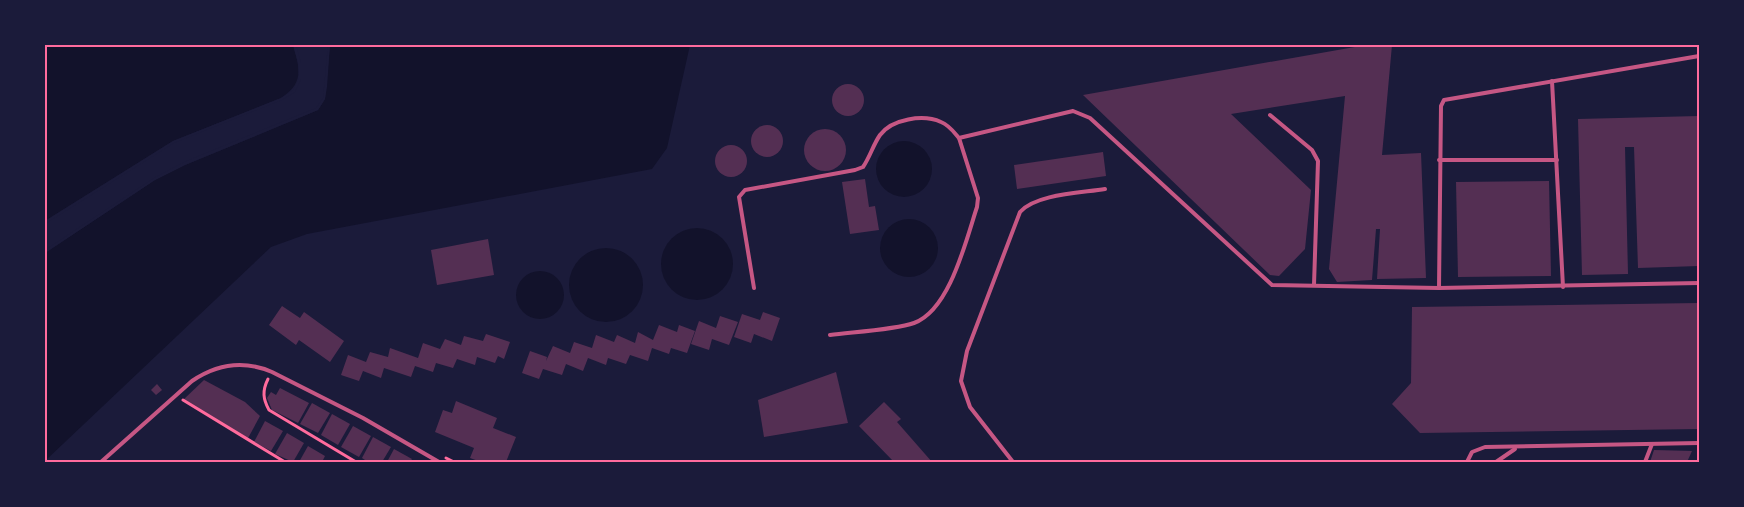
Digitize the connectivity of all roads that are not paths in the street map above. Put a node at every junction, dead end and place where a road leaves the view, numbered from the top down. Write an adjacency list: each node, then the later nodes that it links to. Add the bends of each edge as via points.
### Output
1 (1699, 56): 2 (lane)
2 (1552, 81): 5 (lane, via 1444,100); 6 (lane)
3 (1270, 115): 9 (lane, via 1312,150 1318,161)
4 (959, 138): 9 (lane, via 1064,112 1082,114 1267,282 1278,286); 11 (lane, via 942,122 918,118 902,121 880,136 864,167 743,191 739,197); 13 (lane, via 978,198 956,272 947,290 928,313 913,323)
5 (1439, 160): 6 (lane); 12 (lane)
6 (1556, 160): 10 (lane)
7 (1105, 188): 19 (lane, via 1026,204 1020,212 967,350 961,381 964,394 970,407)
8 (1699, 284): 10 (lane)
9 (1314, 285): 12 (lane)
10 (1564, 287): 12 (lane)
11 (754, 288)
12 (1438, 288)
13 (830, 335)
14 (1699, 443): 15 (lane)
15 (1652, 444): 16 (lane); 22 (lane)
16 (1517, 448): 20 (lane, via 1478,449 1472,452); 21 (lane)
17 (100, 462): 18 (lane, via 205,372 242,364 272,372 363,418)
18 (439, 462)
19 (1013, 462)
20 (1467, 462)
21 (1496, 462)
22 (1645, 462)

